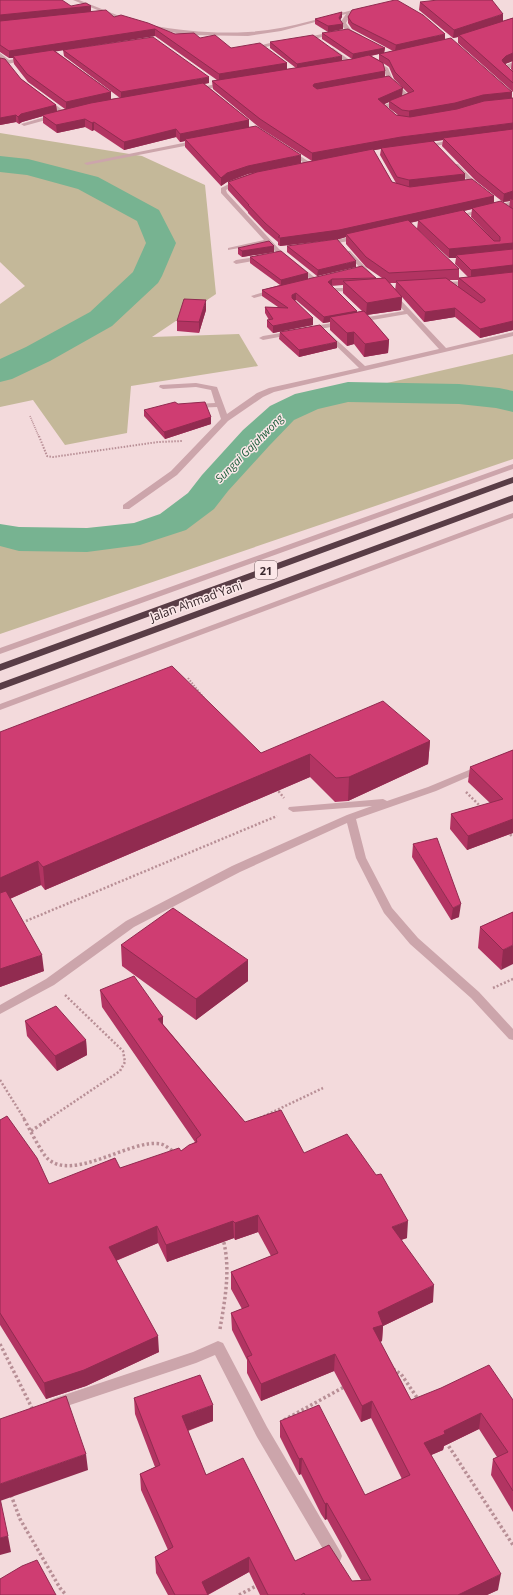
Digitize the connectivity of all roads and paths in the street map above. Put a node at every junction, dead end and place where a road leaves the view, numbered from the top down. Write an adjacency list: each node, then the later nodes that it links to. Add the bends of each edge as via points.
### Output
1 (75, 0): 4 (street)
2 (371, 7): 3 (street)
3 (350, 12): 8 (street, via 343,23); 13 (street, via 280,29)
4 (108, 14): 5 (street); 6 (street)
5 (101, 15)
6 (138, 24)
7 (145, 26): 9 (street)
8 (349, 31): 11 (street); 12 (street)
9 (186, 33): 10 (street); 13 (street)
10 (171, 36)
11 (314, 37): 14 (street); 16 (street)
12 (362, 38)
13 (254, 40): 15 (street); 18 (street)
14 (299, 40)
15 (291, 41)
16 (321, 42)
17 (327, 46): 25 (street)
18 (266, 50)
19 (0, 55): 22 (street)
20 (35, 58): 22 (street)
21 (379, 58): 30 (street, via 368,61 386,69)
22 (8, 62): 24 (street); 28 (street)
23 (359, 62): 25 (street)
24 (0, 64)
25 (352, 64): 27 (street)
26 (513, 64): 29 (street, via 506,69)
27 (345, 65)
28 (11, 70)
29 (509, 77)
30 (390, 81): 31 (street); 39 (street, via 409,98 382,107)
31 (382, 82)
32 (232, 83): 33 (street, via 215,83)
33 (205, 87): 34 (street); 35 (street)
34 (190, 90)
35 (211, 92)
36 (40, 96): 38 (street)
37 (72, 113): 38 (street)
38 (64, 114): 40 (street)
39 (393, 116)
40 (24, 124)
41 (466, 140): 43 (street)
42 (203, 141): 48 (street)
43 (434, 144): 45 (street); 46 (street)
44 (281, 146): 50 (street)
45 (420, 146)
46 (440, 149)
47 (451, 161): 53 (street)
48 (87, 163)
49 (318, 163): 50 (street)
50 (311, 165): 51 (street)
51 (304, 166)
52 (247, 178): 63 (street, via 225,187 224,193)
53 (473, 183): 54 (street); 55 (street)
54 (465, 184)
55 (484, 192)
56 (497, 203): 57 (street); 58 (street); 59 (street)
57 (513, 203)
58 (509, 212)
59 (464, 215): 60 (street); 61 (street)
60 (449, 219)
61 (469, 221)
62 (367, 236): 64 (street)
63 (268, 241): 66 (street); 70 (street, via 319,280)
64 (339, 242): 65 (street); 69 (street, via 359,270)
65 (316, 245)
66 (230, 249)
67 (267, 257): 68 (street)
68 (236, 262)
69 (375, 278)
70 (308, 282)
71 (482, 282): 72 (street, via 466,280)
72 (446, 283): 73 (street); 78 (street)
73 (431, 284)
74 (285, 288): 79 (street)
75 (394, 288): 80 (street, via 387,288)
76 (364, 289): 77 (street)
77 (335, 291)
78 (457, 292)
79 (254, 296)
80 (409, 312): 81 (street); 84 (street)
81 (318, 325): 83 (street); 85 (street)
82 (513, 334): 84 (street)
83 (263, 338)
84 (444, 350): 85 (street)
85 (363, 368): 90 (street, via 272,390 260,395)
86 (163, 387): 87 (street, via 211,387)
87 (219, 405): 88 (street); 90 (street)
88 (185, 407)
89 (30, 416): 91 (path, via 46,454 53,457 158,442)
90 (225, 419): 91 (street)
91 (206, 439): 95 (street, via 174,473)
92 (513, 466): 97 (street)
93 (513, 480): 98 (highway, Jalan Ahmad Yani / 21)
94 (513, 498): 100 (highway, Jalan Ahmad Yani / 21)
95 (126, 507)
96 (513, 515): 102 (street)
97 (3, 650)
98 (0, 668)
99 (188, 678): 101 (path)
100 (0, 687)
101 (208, 703)
102 (0, 707)
103 (493, 763): 104 (street)
104 (453, 779): 106 (street); 108 (path)
105 (273, 784): 107 (path)
106 (397, 801): 107 (street); 109 (street)
107 (293, 809): 112 (path)
108 (483, 809)
109 (351, 817): 113 (street, via 236,869 130,924); 115 (street, via 361,858 388,910 414,941 475,995)
110 (503, 829): 111 (path)
111 (513, 837)
112 (26, 921)
113 (50, 982): 114 (street); 119 (path, via 123,1051 125,1062 120,1071 107,1082)
114 (0, 1010)
115 (513, 1036)
116 (0, 1080): 119 (path)
117 (323, 1088): 118 (path)
118 (258, 1118)
119 (31, 1131): 120 (path, via 48,1159 63,1166 92,1162 148,1144 162,1144)
120 (179, 1156)
121 (221, 1234): 123 (path, via 226,1247 228,1269)
122 (0, 1344): 127 (path)
123 (218, 1347): 127 (street, via 196,1357); 128 (street)
124 (387, 1367): 126 (path, via 401,1374)
125 (346, 1386): 128 (path)
126 (422, 1405)
127 (33, 1411)
128 (262, 1432): 132 (street)
129 (443, 1438): 131 (path)
130 (9, 1489): 134 (path, via 20,1519)
131 (513, 1544)
132 (343, 1568)
133 (259, 1584): 135 (path)
134 (66, 1595)
135 (239, 1595)

